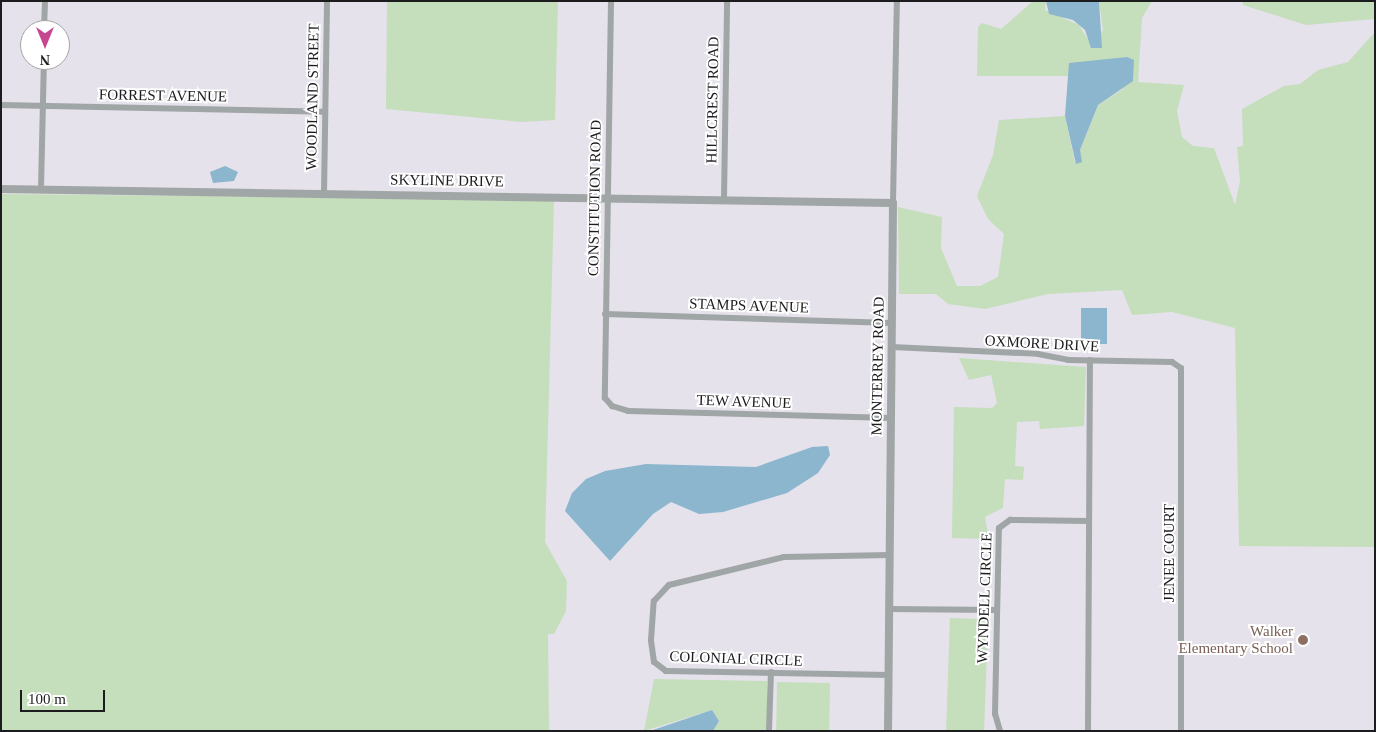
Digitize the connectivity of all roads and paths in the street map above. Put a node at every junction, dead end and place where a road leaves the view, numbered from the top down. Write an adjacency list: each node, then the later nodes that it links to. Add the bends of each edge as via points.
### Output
1 (44, 1): 6 (street)
2 (327, 1): 10 (street, WOODLAND STREET)
3 (611, 1): 14 (street, CONSTITUTION ROAD)
4 (727, 1): 15 (street, HILLCREST ROAD)
5 (897, 1): 16 (street, MONTERREY ROAD)
6 (44, 20)
7 (44, 70): 9 (street)
8 (1, 105): 9 (street, FORREST AVENUE)
9 (43, 106): 10 (street, FORREST AVENUE); 12 (street)
10 (325, 112): 13 (street, WOODLAND STREET)
11 (1, 189): 12 (street, SKYLINE DRIVE)
12 (41, 189): 13 (street, SKYLINE DRIVE)
13 (324, 194): 14 (street, SKYLINE DRIVE)
14 (607, 197): 15 (street, SKYLINE DRIVE); 17 (street, CONSTITUTION ROAD)
15 (724, 199): 16 (street, SKYLINE DRIVE)
16 (893, 203): 18 (street, MONTERREY ROAD)
17 (605, 314): 18 (street, STAMPS AVENUE); 22 (street, CONSTITUTION ROAD)
18 (892, 323): 19 (street, MONTERREY ROAD)
19 (892, 347): 20 (street, OXMORE DRIVE); 23 (street, MONTERREY ROAD)
20 (1090, 360): 21 (street, OXMORE DRIVE, via 1172,362); 24 (street)
21 (1184, 376): 34 (street, JENEE COURT)
22 (604, 395): 23 (street, TEW AVENUE, via 622,410)
23 (891, 418): 25 (street, MONTERREY ROAD)
24 (1089, 521): 27 (street, WYNDELL CIRCLE, via 1010,520 1002,524 997,532); 33 (street)
25 (890, 555): 26 (street, MONTERREY ROAD); 28 (street, COLONIAL CIRCLE, via 784,557 669,585 656,595 652,653 660,668)
26 (889, 609): 27 (street); 29 (street, MONTERREY ROAD)
27 (997, 610): 32 (street, WYNDELL CIRCLE, via 995,714)
28 (771, 672): 29 (street, COLONIAL CIRCLE); 30 (street)
29 (888, 675): 31 (street, MONTERREY ROAD)
30 (769, 731)
31 (888, 731)
32 (1000, 731)
33 (1088, 731)
34 (1181, 731)

